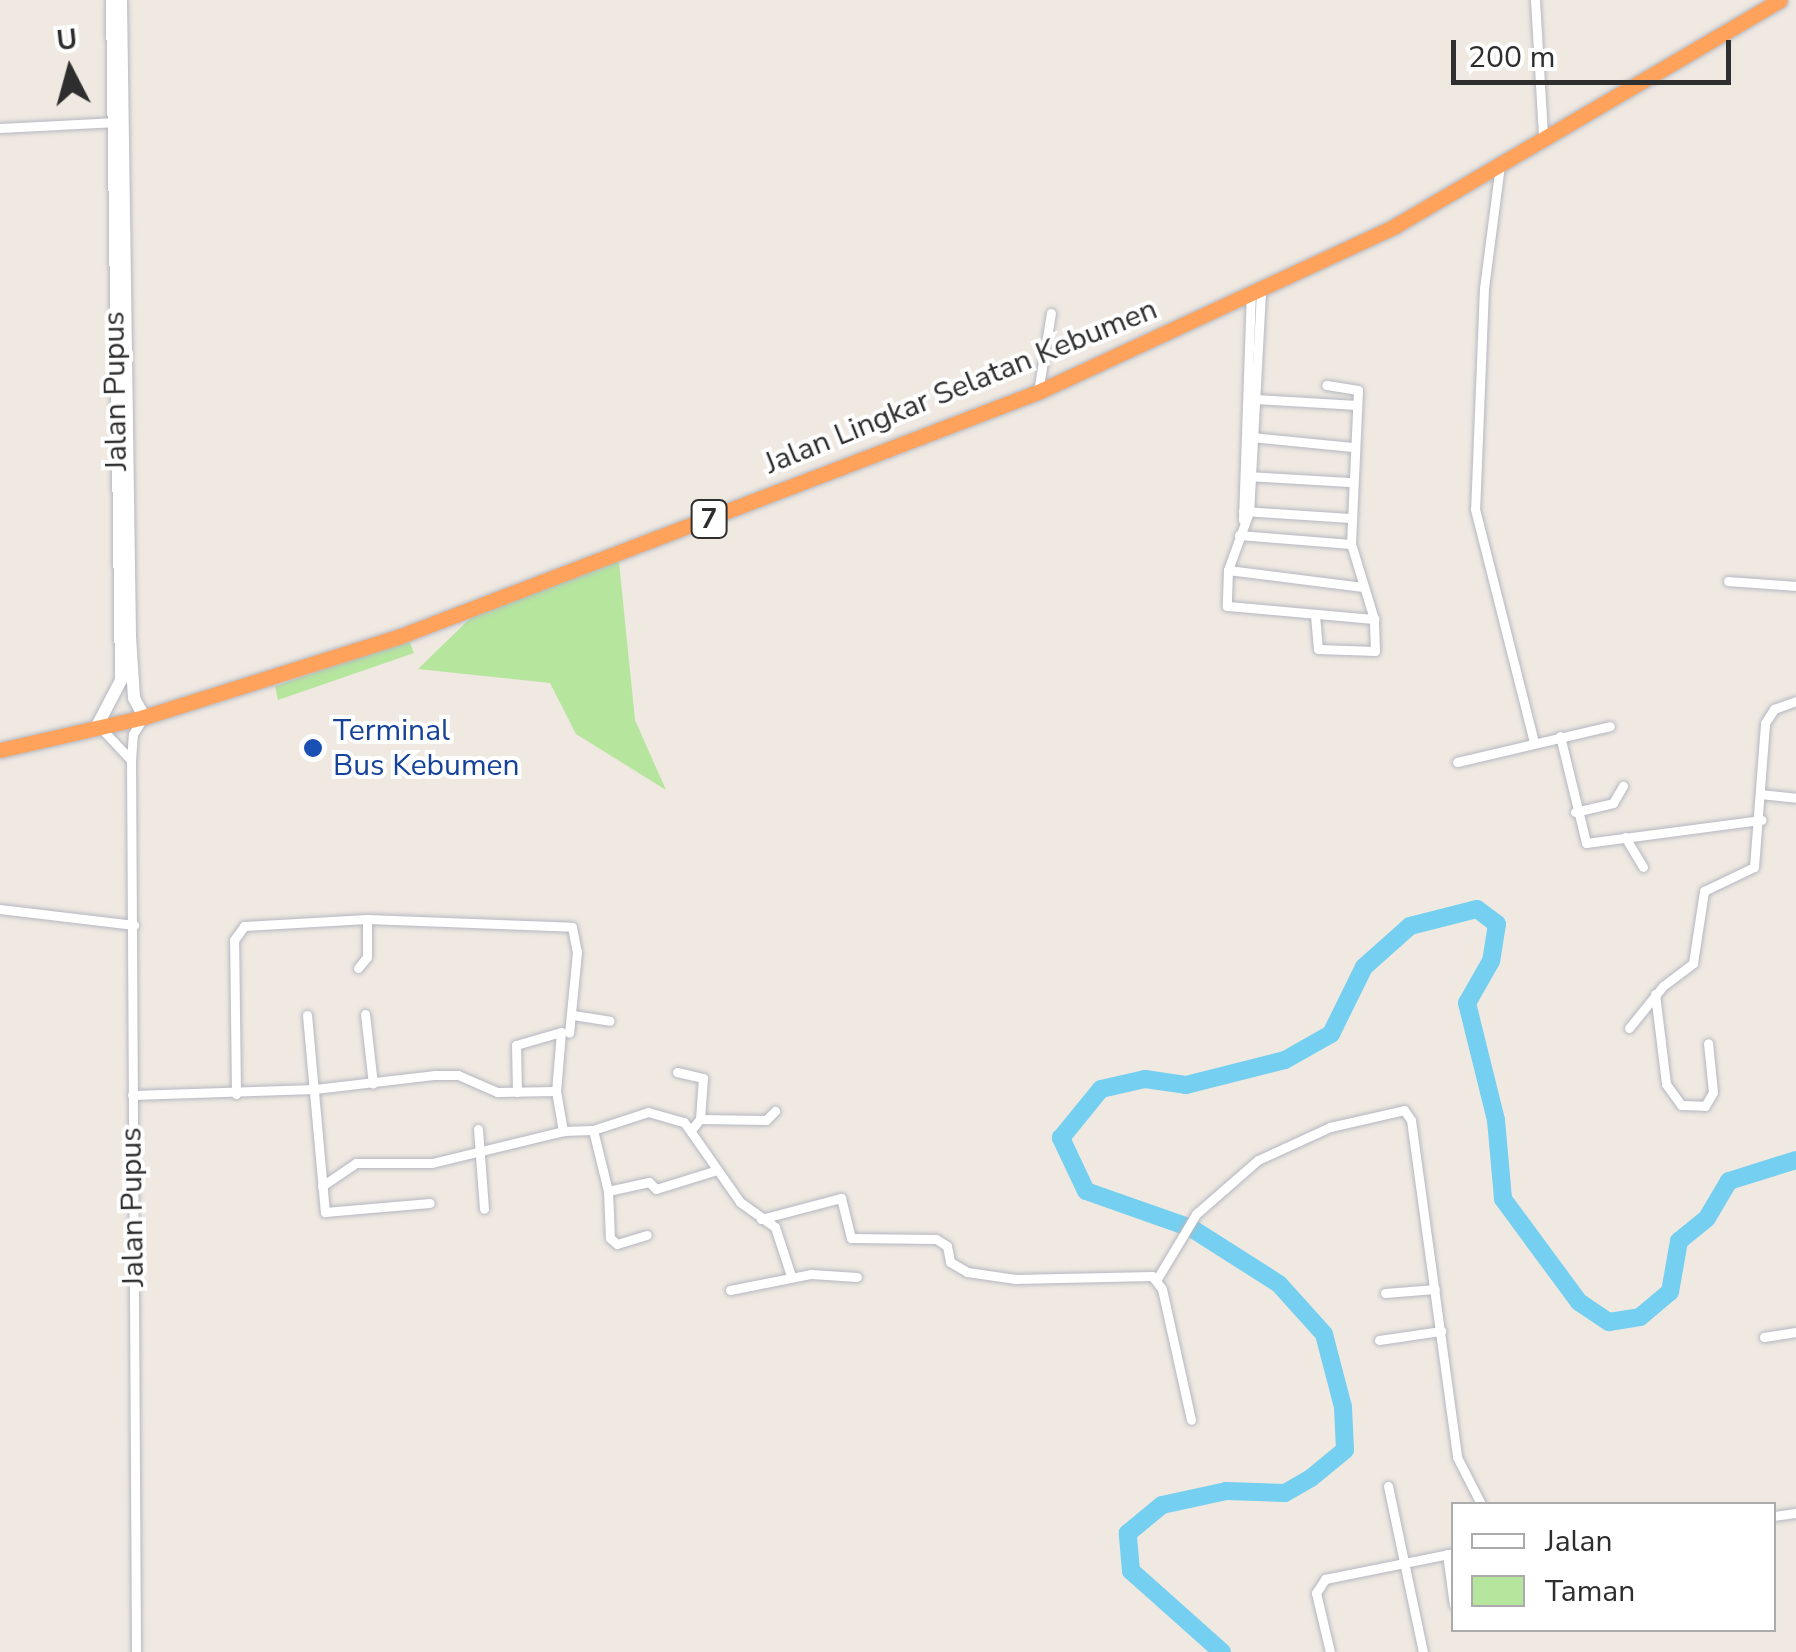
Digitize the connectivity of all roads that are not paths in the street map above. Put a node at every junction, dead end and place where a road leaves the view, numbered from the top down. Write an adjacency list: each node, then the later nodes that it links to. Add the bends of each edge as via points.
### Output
1 (112, 0): 5 (street, Jalan Pupus)
2 (121, 0): 5 (street, Jalan Pupus)
3 (1535, 0): 7 (street)
4 (1780, 0): 7 (highway, Jalan Lingkar Selatan Kebumen / 7)
5 (117, 122): 6 (street); 32 (street, Jalan Pupus, via 130,637 134,698); 33 (street, Jalan Pupus, via 120,680)
6 (0, 128)
7 (1543, 135): 8 (highway, Jalan Lingkar Selatan Kebumen / 7)
8 (1500, 164): 9 (highway, Jalan Lingkar Selatan Kebumen / 7, via 1395,226); 36 (street, via 1482,324 1475,509)
9 (1256, 294): 12 (highway, Jalan Lingkar Selatan Kebumen / 7); 13 (street)
10 (1052, 313): 12 (street)
11 (1326, 386): 14 (street, via 1357,388)
12 (1038, 392): 32 (highway, Jalan Lingkar Selatan Kebumen / 7, via 455,617)
13 (1253, 399): 14 (street); 15 (street)
14 (1357, 405): 16 (street)
15 (1251, 437): 16 (street); 17 (street)
16 (1353, 447): 18 (street)
17 (1248, 476): 18 (street); 20 (street)
18 (1350, 482): 21 (street)
19 (1285, 513): 20 (street); 21 (street); 23 (street)
20 (1244, 514): 22 (street)
21 (1350, 518): 24 (street)
22 (1238, 536): 23 (street); 25 (street)
23 (1283, 538): 24 (street)
24 (1351, 544): 28 (street)
25 (1228, 570): 28 (street); 29 (street, via 1227,606)
26 (1728, 581): 27 (street)
27 (1796, 586)
28 (1362, 587): 30 (street)
29 (1316, 615): 30 (street); 30 (street, via 1318,649 1370,654)
30 (1374, 618)
31 (1796, 701): 41 (street, via 1774,709 1765,724)
32 (144, 717): 33 (highway, Jalan Lingkar Selatan Kebumen / 7); 38 (street, Jalan Pupus, via 133,734)
33 (98, 726): 37 (highway, Jalan Lingkar Selatan Kebumen / 7); 38 (street, via 115,736)
34 (1610, 726): 35 (street)
35 (1560, 736): 36 (street); 43 (street)
36 (1534, 742): 39 (street)
37 (0, 750)
38 (131, 761): 49 (street, Jalan Pupus)
39 (1457, 762)
40 (1623, 786): 43 (street, via 1613,803)
41 (1760, 794): 42 (street); 44 (street)
42 (1796, 798)
43 (1574, 812): 45 (street, via 1586,844)
44 (1761, 820): 45 (street); 51 (street, via 1754,867 1704,892 1693,964)
45 (1625, 837): 46 (street)
46 (1644, 867)
47 (0, 909): 49 (street)
48 (367, 920): 50 (street, via 367,957); 53 (street, via 572,926 578,952); 64 (street, via 238,929)
49 (134, 926): 65 (street, Jalan Pupus)
50 (358, 968)
51 (1655, 994): 56 (street); 58 (street, via 1666,1084 1681,1106 1705,1106 1713,1092)
52 (365, 1014): 60 (street)
53 (573, 1014): 55 (street); 57 (street)
54 (307, 1015): 61 (street)
55 (610, 1021)
56 (1629, 1028)
57 (568, 1033): 62 (street); 63 (street, via 516,1045)
58 (1708, 1043)
59 (677, 1072): 67 (street, via 701,1074)
60 (374, 1084): 61 (street); 63 (street, via 450,1074 489,1091)
61 (314, 1089): 64 (street); 74 (street)
62 (556, 1090): 63 (street); 70 (street)
63 (517, 1092)
64 (236, 1094): 65 (street)
65 (132, 1096): 95 (street, Jalan Pupus)
66 (776, 1112): 67 (street, via 766,1120)
67 (700, 1119): 68 (street)
68 (692, 1129): 71 (street, via 648,1112); 73 (street)
69 (478, 1130): 72 (street)
70 (563, 1130): 71 (street); 72 (street)
71 (593, 1130): 75 (street)
72 (480, 1149): 74 (street, via 432,1163 356,1163); 77 (street)
73 (716, 1170): 75 (street, via 656,1189 649,1182); 78 (street)
74 (322, 1186): 76 (street, via 326,1214)
75 (608, 1191): 79 (street, via 613,1243)
76 (430, 1202)
77 (484, 1209)
78 (760, 1219): 80 (street, via 775,1226); 82 (street, via 841,1198 851,1238 936,1239 950,1262 967,1272 1014,1279)
79 (647, 1236)
80 (791, 1276): 81 (street); 84 (street)
81 (857, 1277)
82 (1156, 1279): 83 (street, via 1196,1214 1258,1160 1294,1140 1404,1110 1411,1120); 90 (street)
83 (1436, 1288): 85 (street); 86 (street)
84 (730, 1290)
85 (1385, 1292)
86 (1441, 1331): 89 (street); 92 (street, via 1457,1457)
87 (1796, 1332): 88 (street)
88 (1764, 1337)
89 (1379, 1340)
90 (1190, 1420)
91 (1388, 1486): 94 (street)
92 (1480, 1502)
93 (1450, 1553): 94 (street)
94 (1402, 1563): 96 (street, via 1321,1582 1316,1593); 97 (street)
95 (136, 1652)
96 (1330, 1652)
97 (1423, 1652)

